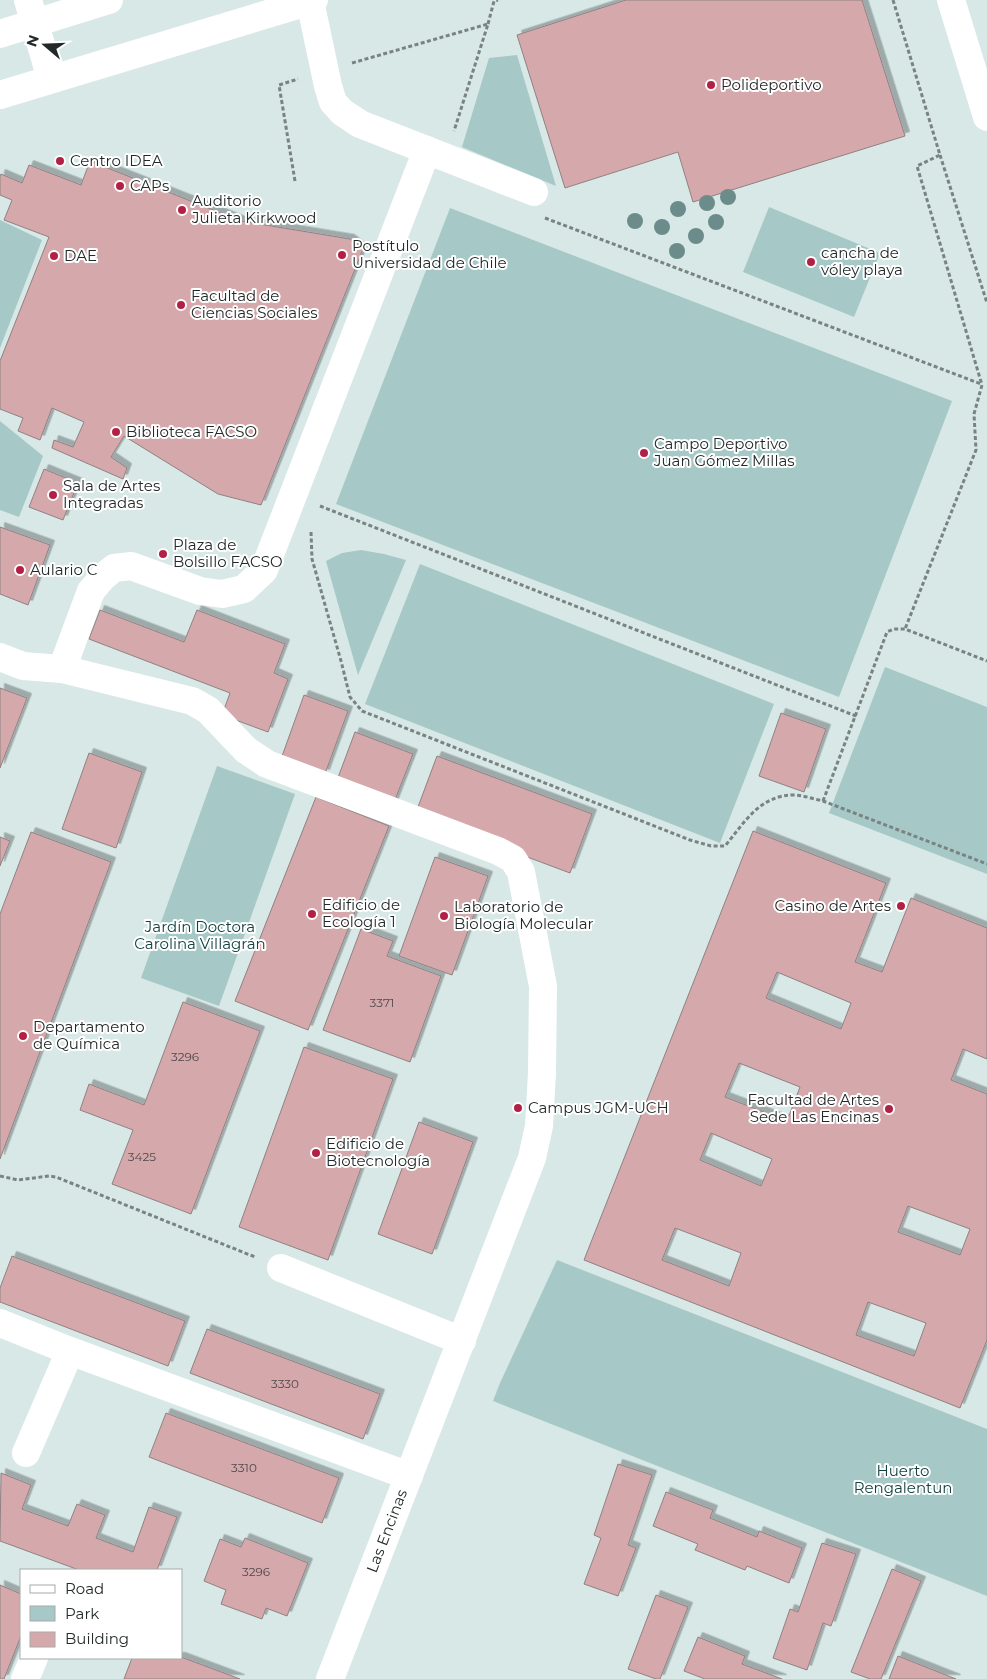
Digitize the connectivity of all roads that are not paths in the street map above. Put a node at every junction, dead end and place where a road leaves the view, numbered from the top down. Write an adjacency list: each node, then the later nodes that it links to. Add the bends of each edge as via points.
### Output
1 (109, 0): 4 (street)
2 (951, 0): 8 (street)
3 (312, 1): 6 (street); 9 (street, via 333,102 360,124)
4 (31, 11): 5 (street); 6 (street)
5 (0, 34)
6 (51, 79): 7 (street)
7 (0, 95)
8 (987, 117)
9 (436, 153): 10 (street); 12 (street, via 264,570 244,589 222,594 200,591 131,566 114,568 91,591)
10 (537, 204)
11 (0, 657): 12 (street, Las Encinas, via 23,666)
12 (62, 669): 15 (street, Las Encinas, via 192,701 208,710 246,750 267,764 498,851 513,859 521,872 543,986 539,1126 532,1158)
13 (281, 1268): 15 (street)
14 (0, 1323): 16 (street)
15 (462, 1341): 18 (street, Las Encinas)
16 (70, 1351): 17 (street); 18 (street)
17 (26, 1453)
18 (409, 1476): 20 (street, Las Encinas)
19 (34, 1659): 21 (street)
20 (339, 1676)
21 (26, 1679)

